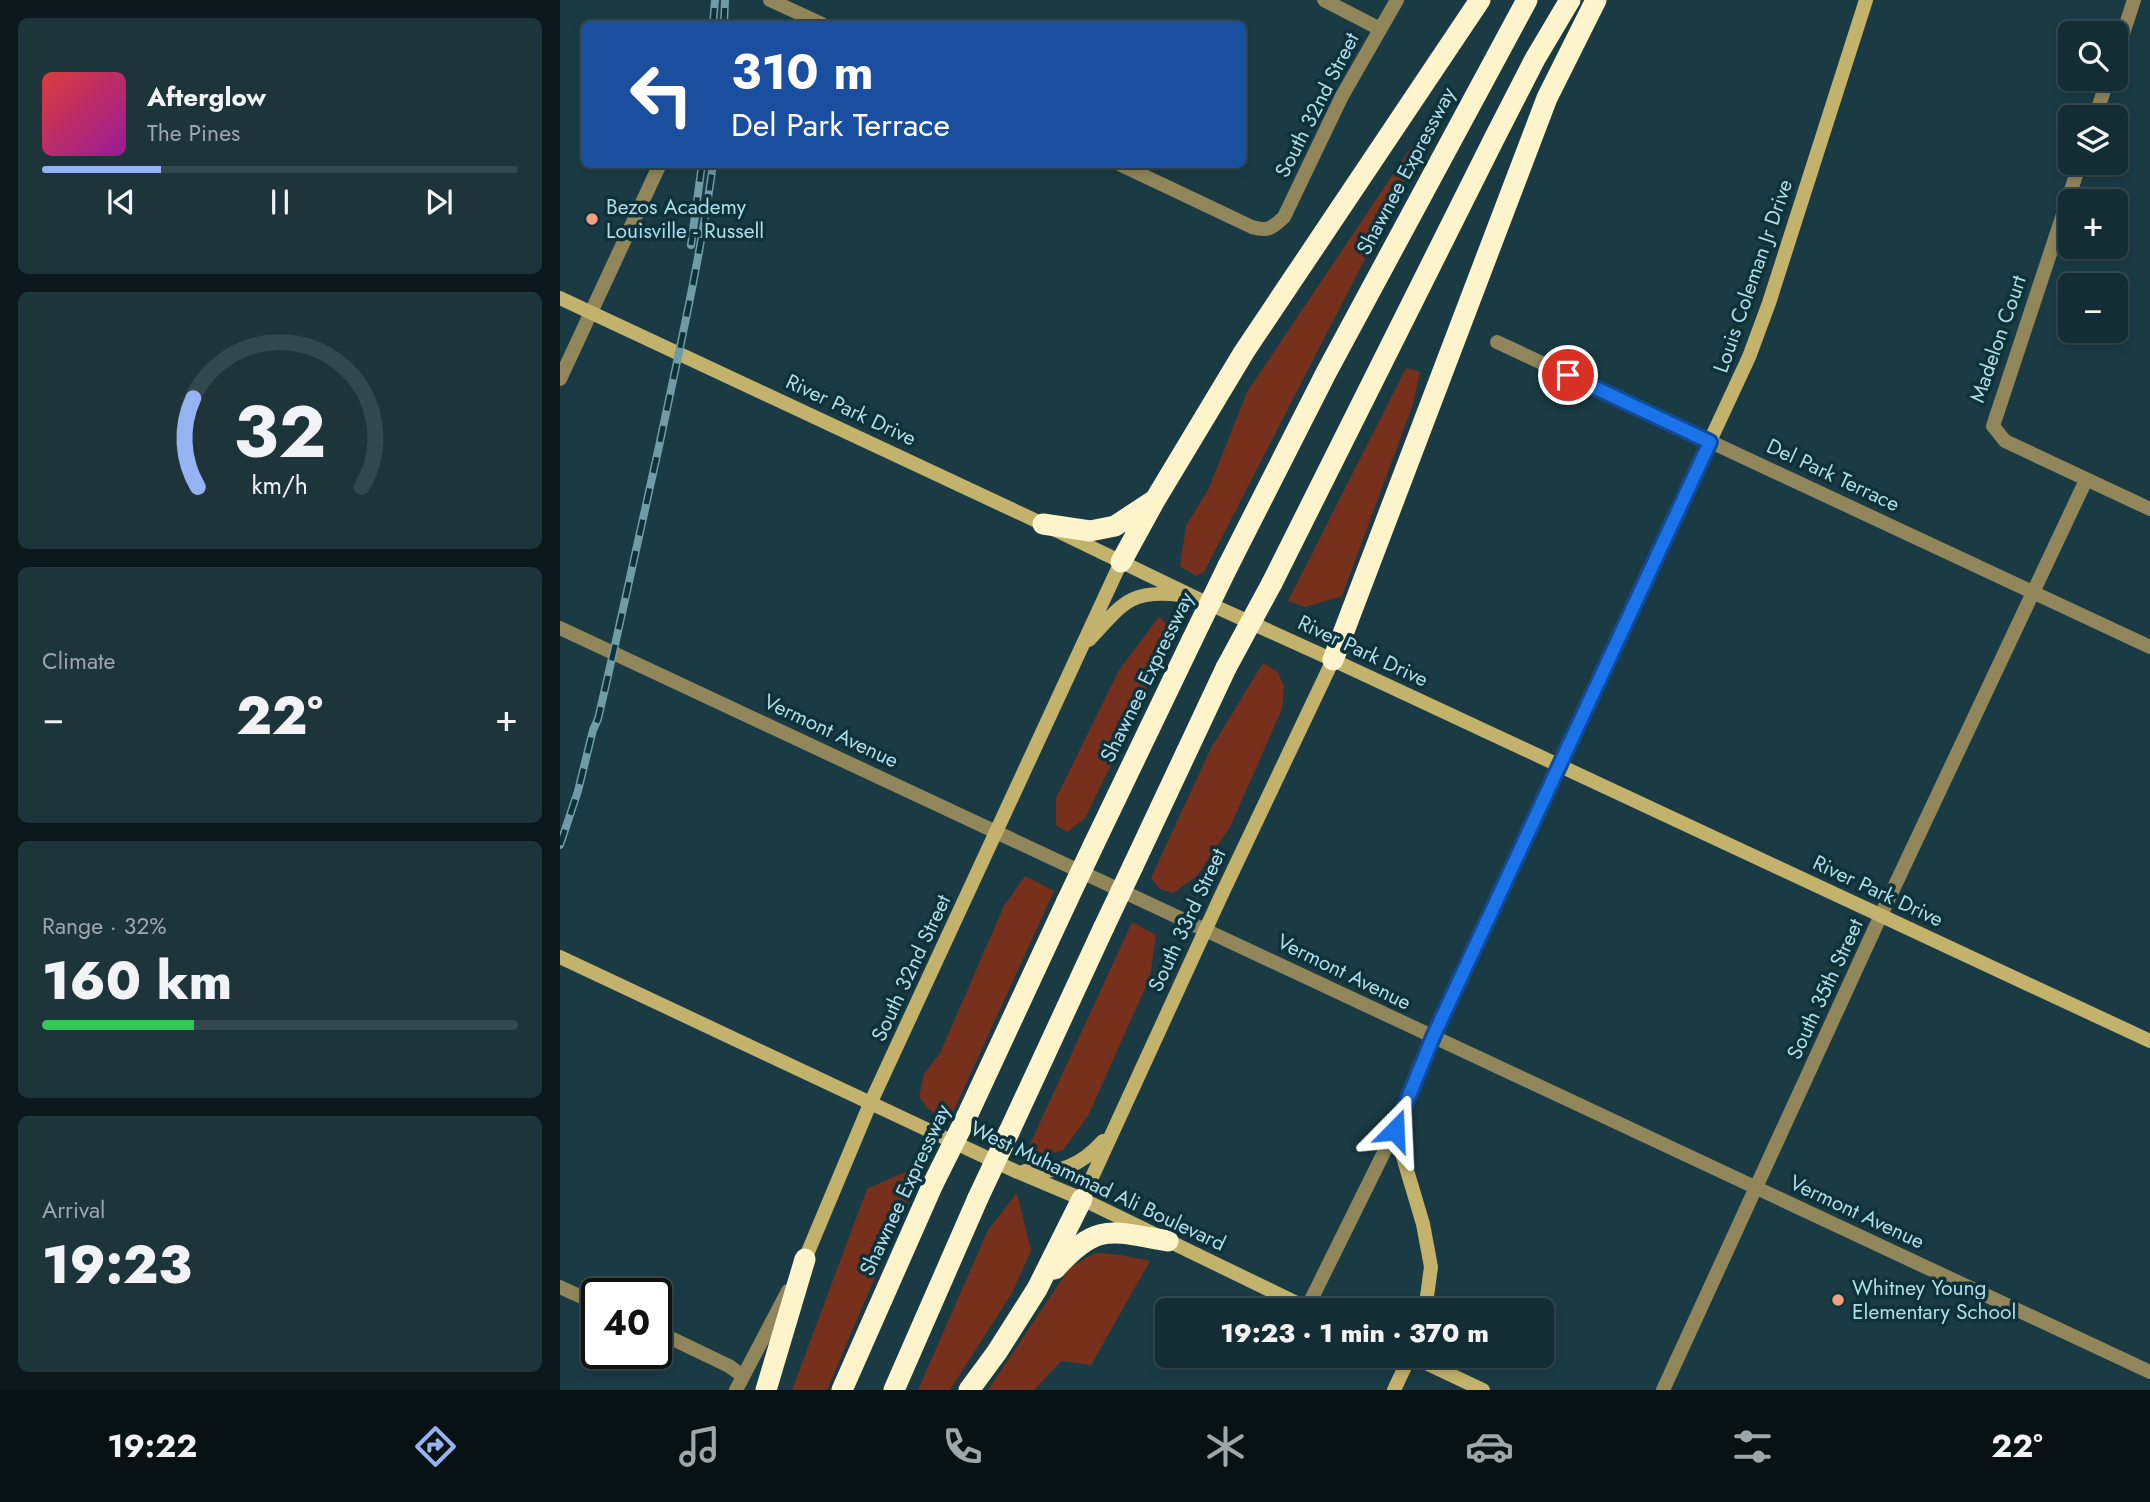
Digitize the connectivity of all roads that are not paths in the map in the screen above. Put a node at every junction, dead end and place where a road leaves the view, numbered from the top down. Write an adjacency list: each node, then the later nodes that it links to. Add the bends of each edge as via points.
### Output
1 (770, 0): 10 (street)
2 (1324, 0): 12 (street)
3 (1397, 0): 12 (street, South 32nd Street)
4 (1480, 0): 22 (highway, via 1244,352)
5 (1527, 0): 60 (highway, Shawnee Expressway, bridge, via 1228,566 933,1184)
6 (1570, 0): 61 (highway, bridge, via 1500,127 1227,668 978,1198)
7 (1596, 0): 31 (highway, via 1547,98)
8 (1866, 0): 20 (main road, Louis Coleman Jr Drive, via 1769,303)
9 (2134, 0): 11 (street)
10 (816, 21)
11 (2127, 21)
12 (1380, 29): 14 (street, South 32nd Street, via 1284,217 1272,228 1252,227)
13 (658, 168): 17 (street)
14 (1127, 168)
15 (2076, 175): 21 (street, Madelon Court, via 1993,426 2005,441)
16 (560, 298): 17 (main road, River Park Drive)
17 (591, 313): 19 (street); 24 (main road, River Park Drive)
18 (1497, 342): 20 (street, Del Park Terrace)
19 (560, 379)
20 (1710, 442): 26 (street, Del Park Terrace); 32 (main road, Louis Coleman Jr Drive)
21 (2086, 480): 23 (street); 26 (street, South 35th Street)
22 (1155, 500): 24 (highway, via 1115,526 1090,531); 25 (highway)
23 (2150, 509)
24 (1043, 524): 25 (main road, River Park Drive)
25 (1121, 562): 27 (main road, River Park Drive); 30 (main road, South 32nd Street)
26 (2034, 593): 29 (street, Del Park Terrace); 34 (street, South 35th Street)
27 (1192, 596): 30 (main road, via 1150,593 1129,600); 31 (main road, River Park Drive)
28 (560, 628): 33 (street, Vermont Avenue)
29 (2150, 647)
30 (1080, 650): 33 (main road, South 32nd Street)
31 (1333, 660): 32 (main road, River Park Drive); 35 (main road, South 33rd Street)
32 (1558, 765): 34 (main road, River Park Drive); 37 (main road, Louis Coleman Jr Drive)
33 (997, 832): 35 (street, Vermont Avenue); 39 (main road, South 32nd Street)
34 (1881, 915): 38 (main road, River Park Drive); 43 (street, South 35th Street)
35 (1206, 930): 37 (street, Vermont Avenue); 41 (main road, South 33rd Street)
36 (560, 957): 39 (main road, West Muhammad Ali Boulevard)
37 (1433, 1037): 40 (main road, Louis Coleman Jr Drive); 43 (street, Vermont Avenue)
38 (2150, 1041)
39 (870, 1104): 42 (main road, West Muhammad Ali Boulevard); 46 (main road, South 32nd Street)
40 (1395, 1130): 51 (street, Louis Coleman Jr Drive); 52 (main road, via 1423,1224 1431,1267)
41 (1112, 1131): 42 (main road, via 1076,1165 1041,1172); 44 (main road, South 33rd Street)
42 (1013, 1170): 44 (main road, West Muhammad Ali Boulevard)
43 (1756, 1188): 56 (street, Vermont Avenue); 65 (street, South 35th Street)
44 (1082, 1199): 45 (main road, West Muhammad Ali Boulevard); 48 (highway)
45 (1168, 1241): 48 (highway, via 1114,1232 1095,1235 1073,1249); 50 (main road, West Muhammad Ali Boulevard)
46 (805, 1259): 57 (street, South 32nd Street); 59 (highway)
47 (560, 1287): 49 (street)
48 (1037, 1289): 62 (highway)
49 (581, 1297)
50 (1287, 1298)
51 (1315, 1298)
52 (1427, 1298)
53 (672, 1339): 57 (street)
54 (1404, 1368): 63 (main road)
55 (1436, 1368): 64 (main road)
56 (2150, 1372)
57 (743, 1376): 58 (street, South 32nd Street)
58 (736, 1390)
59 (766, 1390)
60 (842, 1390)
61 (894, 1390)
62 (969, 1390)
63 (1394, 1390)
64 (1483, 1390)
65 (1662, 1390)

